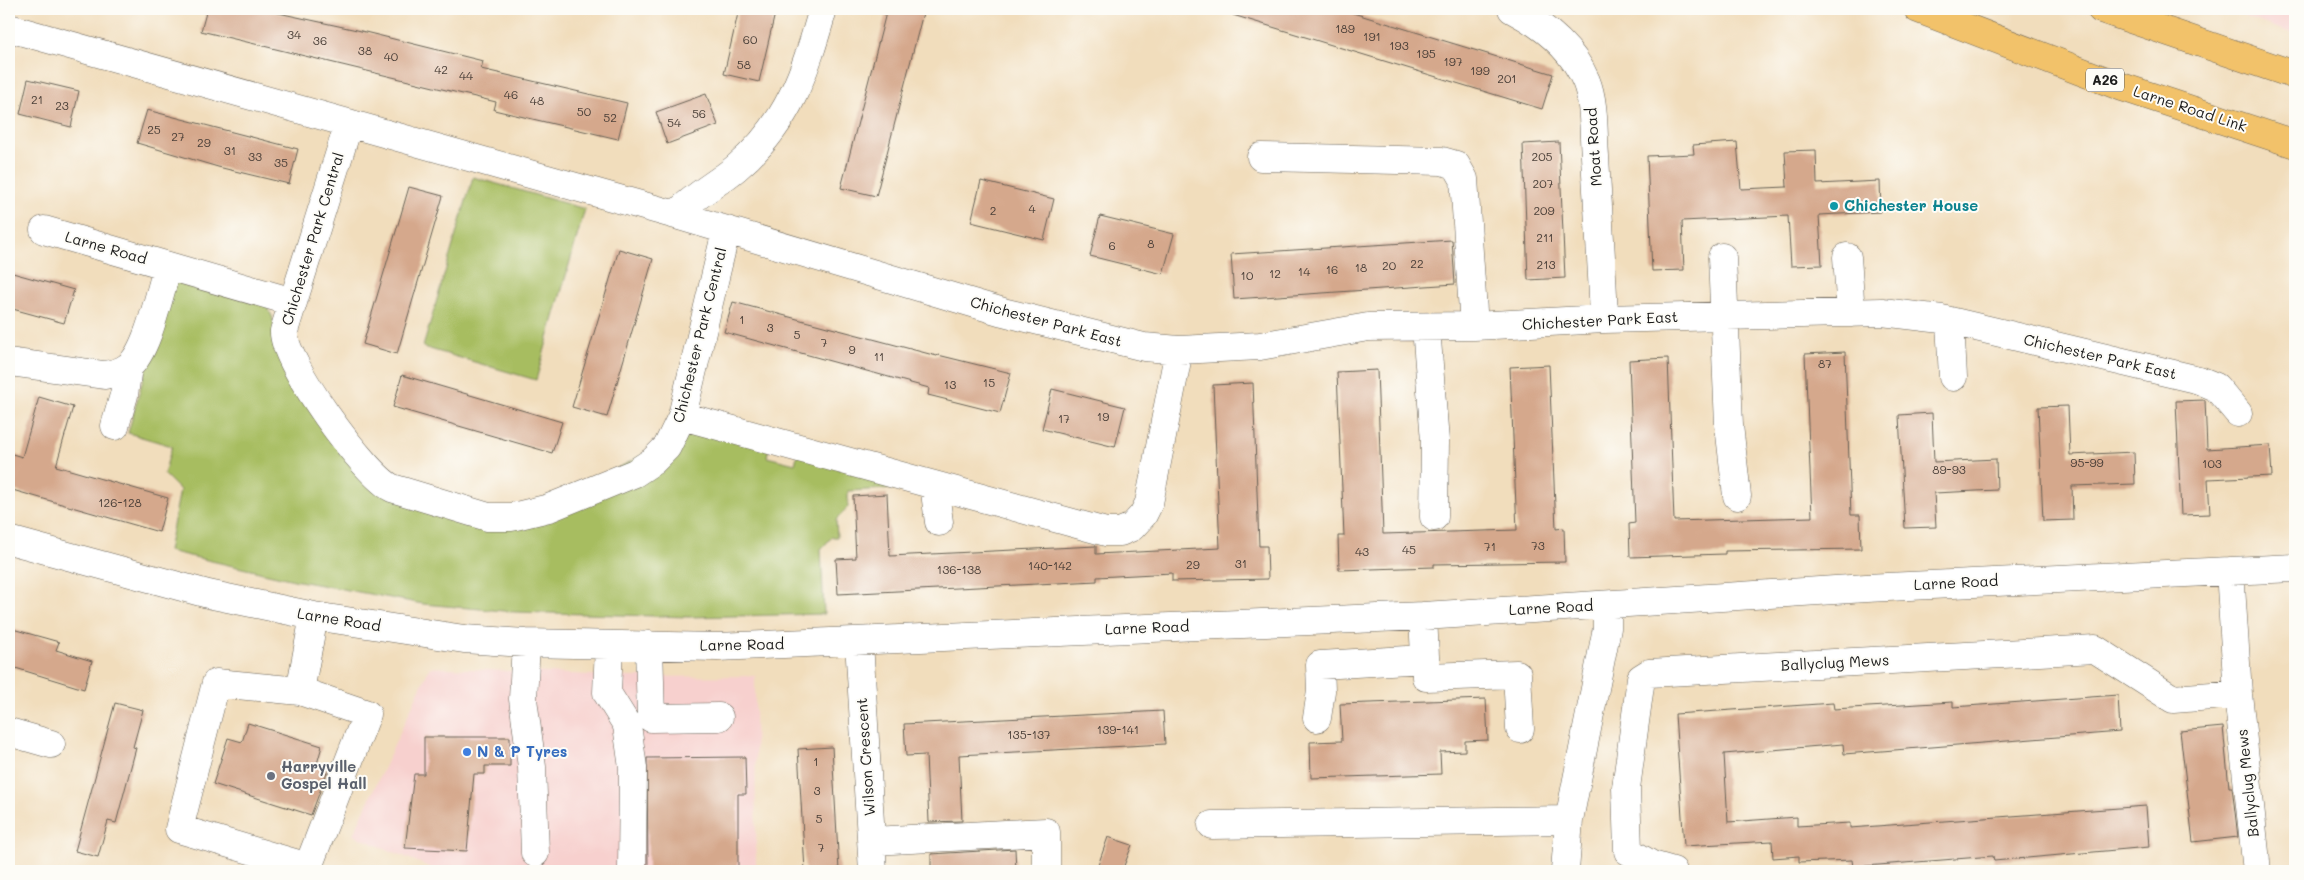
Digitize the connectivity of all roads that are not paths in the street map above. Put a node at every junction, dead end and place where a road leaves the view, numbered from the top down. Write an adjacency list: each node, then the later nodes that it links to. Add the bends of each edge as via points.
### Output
1 (823, 9): 10 (street, via 806,70 783,116 737,168)
2 (1512, 9): 19 (street, Moat Road, via 1544,28 1564,45 1587,83)
3 (1918, 9): 8 (main road, Larne Road Link / A26, via 2122,87)
4 (2101, 9): 6 (main road)
5 (9, 28): 7 (street)
6 (2295, 76)
7 (349, 123): 10 (street); 16 (street, Chichester Park Central)
8 (2295, 144)
9 (1261, 156): 21 (street, via 1442,161 1456,165 1464,179)
10 (676, 215): 12 (street, Chichester Park East)
11 (44, 230): 15 (street, Larne Road)
12 (726, 231): 23 (street, Chichester Park East, via 1003,312 1144,347); 28 (street, Chichester Park Central)
13 (1722, 257): 18 (street)
14 (1847, 258): 17 (street)
15 (168, 266): 16 (street, Larne Road); 25 (street, Larne Road, via 143,347)
16 (293, 302): 28 (street, Chichester Park Central, via 284,337 294,366 373,474 392,488 488,517 535,513 640,470 664,452)
17 (1851, 313): 18 (street, Chichester Park East); 20 (street, Chichester Park East, via 1882,312)
18 (1725, 315): 19 (street, Chichester Park East); 31 (street, via 1729,424)
19 (1604, 319): 21 (street, Chichester Park East)
20 (1950, 322): 26 (street); 27 (street, Chichester Park East, via 2199,380 2216,387)
21 (1474, 326): 22 (street, Chichester Park East)
22 (1426, 327): 23 (street, Chichester Park East, via 1368,327 1276,344); 32 (street, via 1436,441)
23 (1179, 350): 30 (street, via 1151,499 1143,515 1129,529 1106,532)
24 (9, 362): 25 (street, via 104,375)
25 (128, 367): 29 (street)
26 (1953, 377)
27 (2238, 413)
28 (682, 416): 30 (street)
29 (115, 426)
30 (934, 485): 33 (street)
31 (1737, 496)
32 (1434, 517)
33 (939, 522)
34 (9, 540): 38 (street, Larne Road, via 208,594)
35 (2295, 568): 36 (street, Larne Road)
36 (2230, 571): 37 (street, Larne Road, via 1866,588); 46 (street, Ballyclug Mews)
37 (1607, 606): 39 (street, Larne Road); 52 (street, via 1606,638)
38 (314, 616): 41 (street, Larne Road, via 464,639); 45 (street)
39 (1423, 616): 40 (street, Larne Road); 44 (street)
40 (859, 642): 43 (street, Larne Road, via 717,647); 54 (street, Wilson Crescent)
41 (526, 643): 42 (street, Larne Road); 55 (street, via 523,700 532,767)
42 (608, 645): 43 (street, Larne Road); 57 (street, via 607,693 627,725 633,768)
43 (649, 645): 47 (street, via 651,718)
44 (1425, 659): 48 (street, via 1320,665); 49 (street, via 1426,677 1518,674)
45 (300, 691): 45 (street, via 367,714 308,867 179,829 216,683)
46 (2238, 694): 60 (street, Ballyclug Mews, via 2173,699 2095,649 1649,674 1641,678 1626,788 1628,851 1652,865); 61 (street, Ballyclug Mews)
47 (718, 717)
48 (1317, 718)
49 (1520, 729)
50 (9, 732): 51 (street)
51 (51, 744)
52 (1569, 820): 53 (street); 56 (street)
53 (1212, 825)
54 (872, 841): 58 (street, Wilson Crescent); 59 (street, via 1046,832)
55 (534, 853)
56 (1565, 864)
57 (632, 871)
58 (873, 871)
59 (1046, 871)
60 (1673, 871)
61 (2257, 871)

